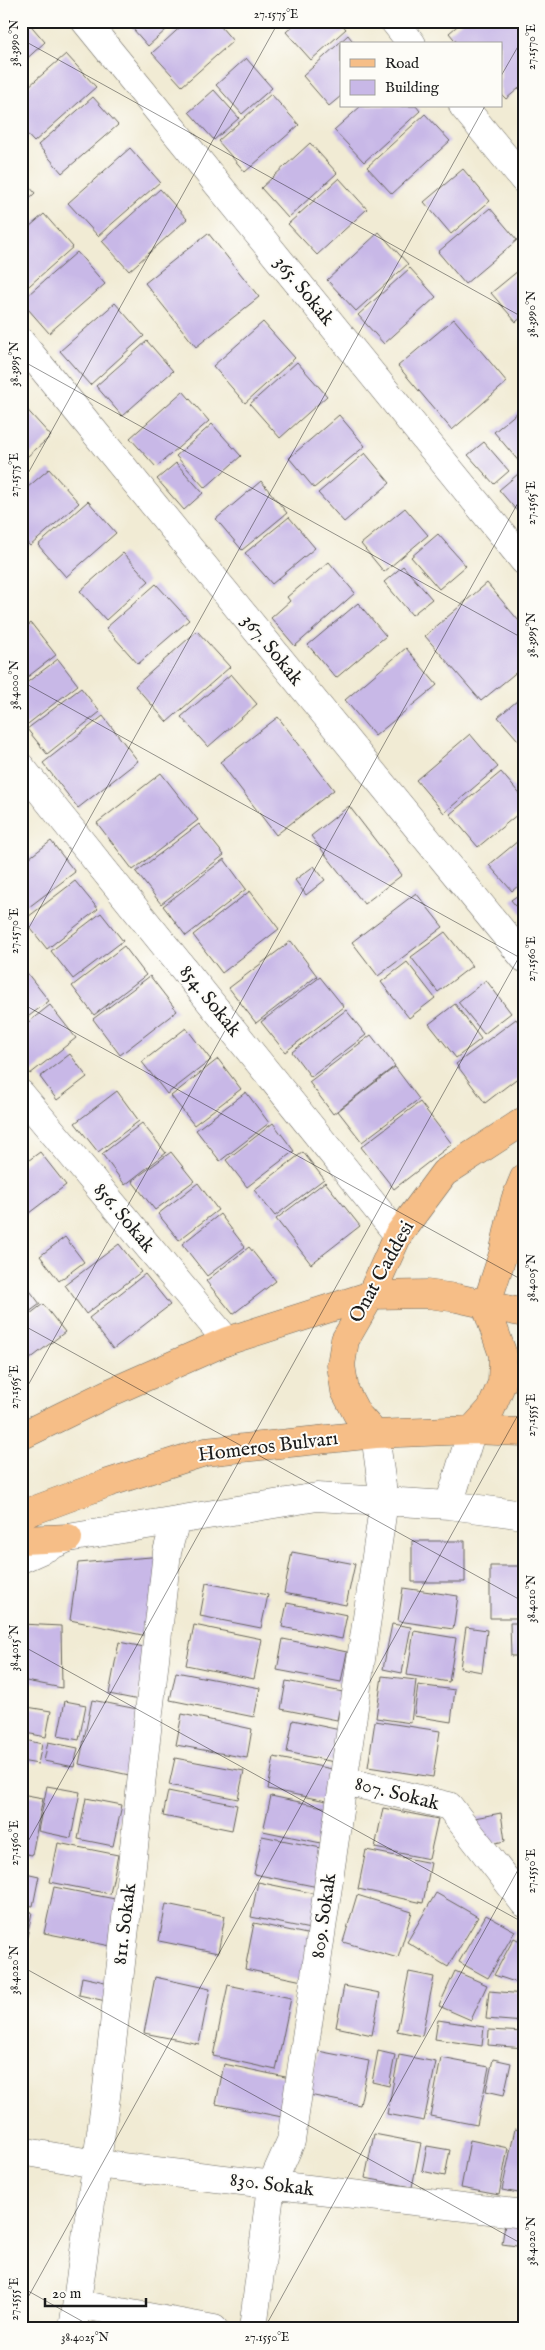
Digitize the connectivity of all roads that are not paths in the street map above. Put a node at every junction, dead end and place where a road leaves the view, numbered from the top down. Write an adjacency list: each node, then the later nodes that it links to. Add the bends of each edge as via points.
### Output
1 (85, 21): 7 (street, 365. Sokak)
2 (394, 21): 3 (street)
3 (410, 42)
4 (465, 108): 5 (street)
5 (524, 180)
6 (21, 342): 9 (street, 367. Sokak)
7 (524, 561)
8 (21, 767): 13 (street, 854. Sokak)
9 (524, 958)
10 (21, 1094): 17 (street, 856. Sokak)
11 (524, 1121): 13 (main road, Onat Caddesi, via 444,1173)
12 (524, 1178): 15 (main road)
13 (398, 1235): 14 (main road, Onat Caddesi)
14 (371, 1295): 15 (main road, via 427,1294); 17 (main road); 20 (main road, Onat Caddesi, via 345,1340 341,1365 345,1391 357,1414)
15 (486, 1306): 16 (main road); 18 (main road, via 503,1355 502,1383 491,1410)
16 (524, 1313)
17 (227, 1341): 21 (main road)
18 (472, 1430): 19 (main road, Homeros Bulvarı); 20 (main road, Homeros Bulvarı); 23 (street)
19 (524, 1432)
20 (376, 1434): 22 (street, 809. Sokak); 24 (main road, Homeros Bulvarı, via 205,1452 108,1482)
21 (22, 1436)
22 (384, 1501): 23 (street); 26 (street, via 317,1497); 30 (street, 809. Sokak)
23 (449, 1505): 25 (street)
24 (21, 1515)
25 (524, 1515)
26 (176, 1520): 27 (street); 33 (street, 811. Sokak, via 167,1552)
27 (68, 1538): 28 (main road); 29 (street)
28 (21, 1540)
29 (21, 1559)
30 (344, 1780): 31 (street, 807. Sokak, via 449,1806); 34 (street, 809. Sokak, via 291,2141)
31 (524, 1903)
32 (21, 2151): 33 (street, 830. Sokak)
33 (96, 2164): 34 (street, 830. Sokak); 36 (street, 811. Sokak)
34 (271, 2186): 35 (street, 830. Sokak); 38 (street, 809. Sokak)
35 (524, 2214)
36 (75, 2316): 37 (street)
37 (214, 2329)
38 (253, 2329)

